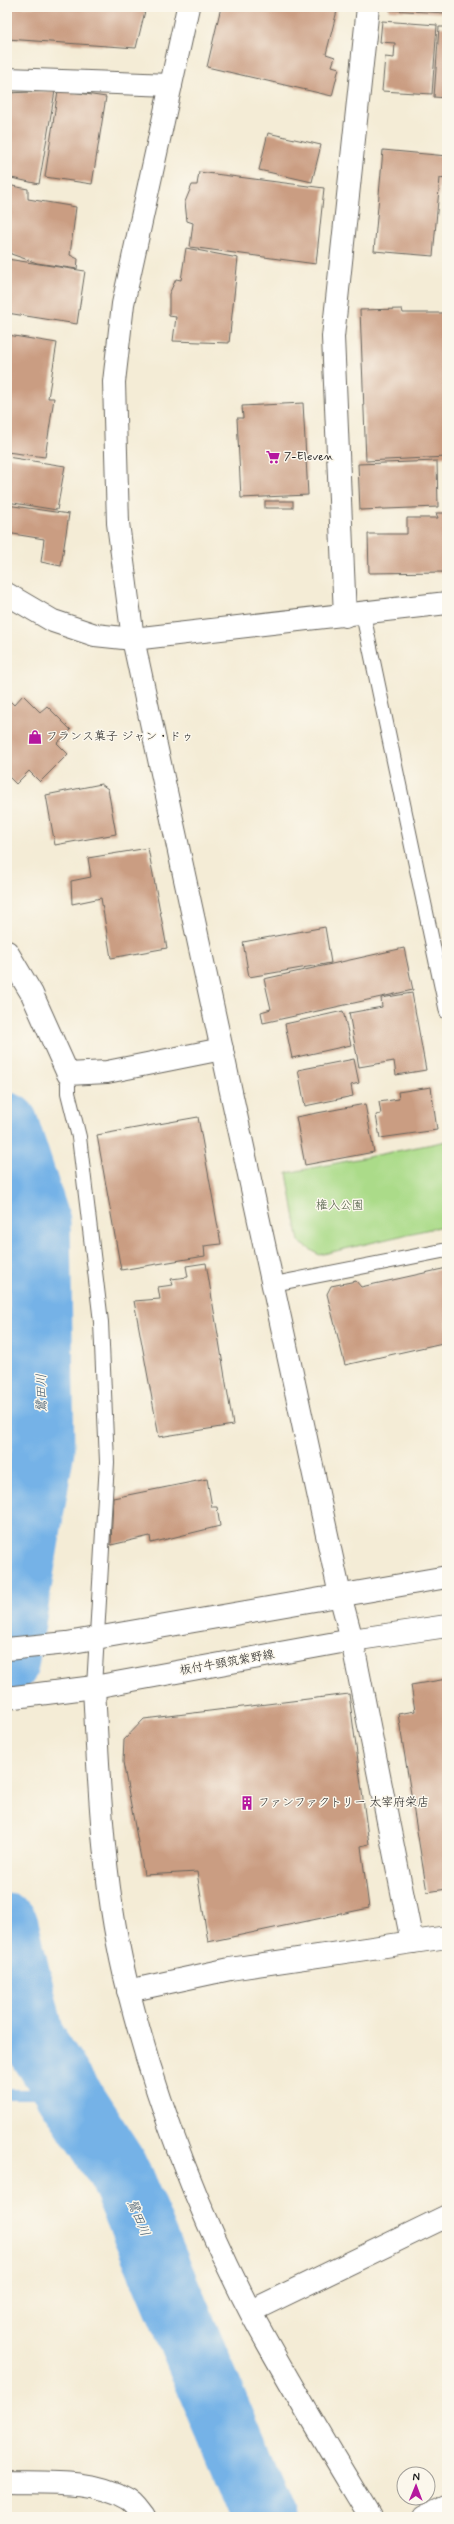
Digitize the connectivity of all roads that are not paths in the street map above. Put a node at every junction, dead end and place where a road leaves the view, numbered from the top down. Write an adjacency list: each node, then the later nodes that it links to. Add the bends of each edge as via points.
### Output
1 (188, 7): 4 (street)
2 (368, 7): 7 (street, via 333,337)
3 (7, 79): 4 (street)
4 (171, 84): 8 (street, via 123,304 114,382 118,522)
5 (7, 594): 8 (street, via 53,621 95,635)
6 (447, 603): 7 (street)
7 (354, 615): 8 (street); 10 (lane)
8 (133, 639): 11 (street)
9 (7, 952): 12 (street, via 32,994)
10 (447, 1012)
11 (222, 1049): 12 (street, via 107,1072); 14 (street)
12 (68, 1074): 18 (lane, via 68,1093 79,1137 101,1322 107,1462)
13 (447, 1250): 14 (lane)
14 (274, 1284): 16 (street)
15 (447, 1577): 16 (street)
16 (340, 1595): 18 (street); 19 (street)
17 (447, 1626): 19 (street, 板付牛頸筑紫野線)
18 (96, 1637): 20 (street, via 67,1643); 21 (lane)
19 (352, 1640): 21 (street, 板付牛頸筑紫野線); 24 (street)
20 (7, 1649)
21 (94, 1687): 22 (street, 板付牛頸筑紫野線); 25 (street, via 98,1786 109,1892)
22 (7, 1698)
23 (447, 1937): 24 (street)
24 (412, 1942): 25 (street, via 230,1969)
25 (128, 1991): 27 (street, via 157,2092 194,2192)
26 (447, 2216): 27 (street)
27 (251, 2311): 31 (street, via 297,2396)
28 (7, 2482): 30 (street, via 74,2485 110,2492 129,2500)
29 (447, 2506): 32 (street)
30 (144, 2517)
31 (370, 2517)
32 (424, 2517)

